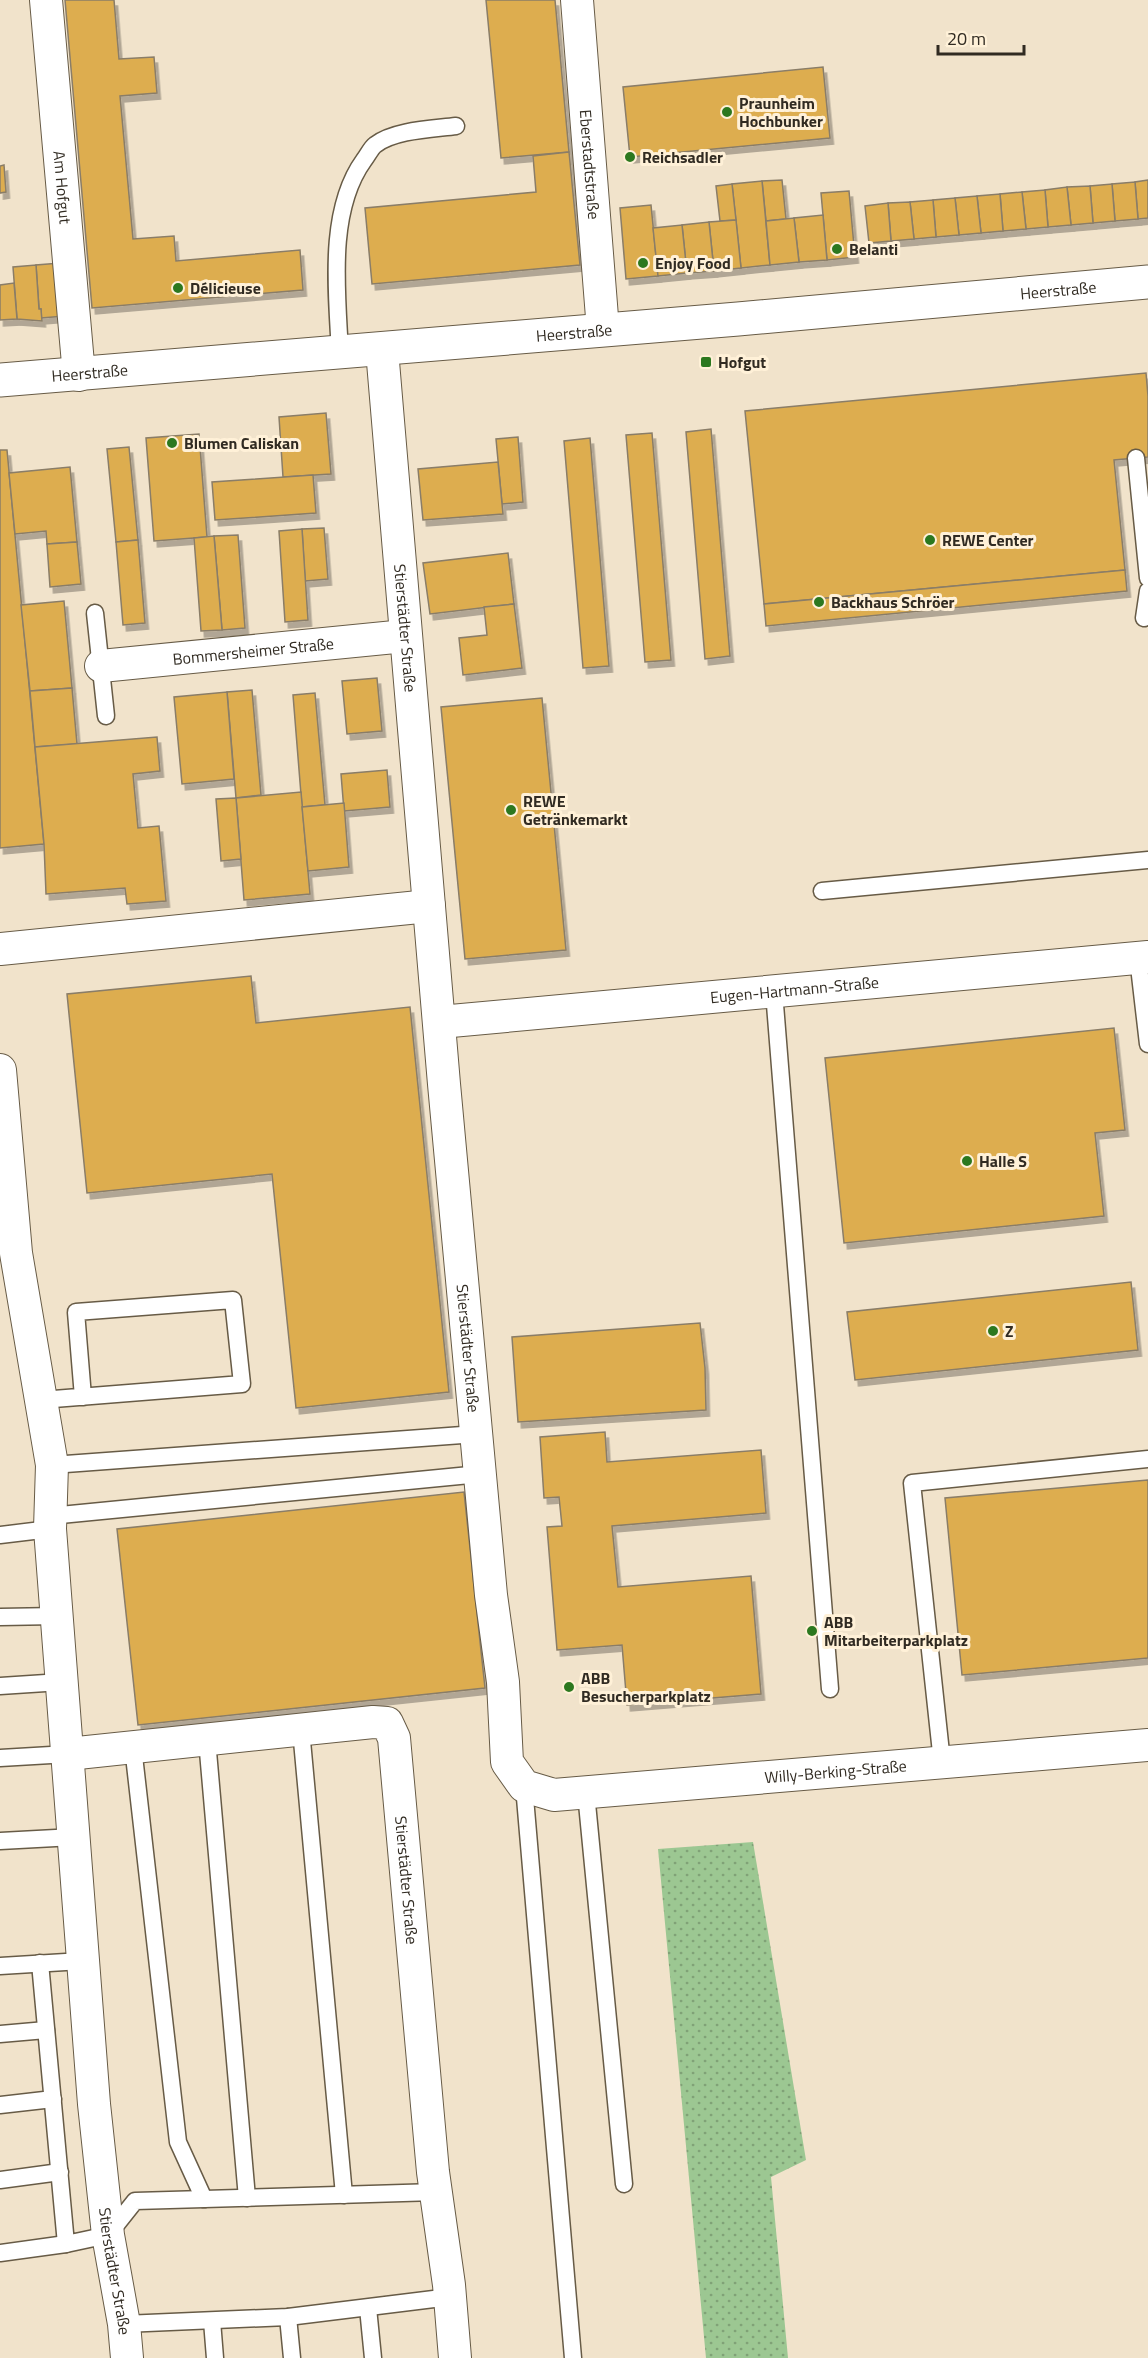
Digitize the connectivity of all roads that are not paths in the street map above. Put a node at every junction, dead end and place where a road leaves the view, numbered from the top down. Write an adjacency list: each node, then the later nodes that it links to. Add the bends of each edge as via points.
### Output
1 (45, 0): 8 (street, Am Hofgut)
2 (577, 0): 5 (street, Eberstadtstraße)
3 (456, 126): 7 (lane, via 401,134 375,145 354,175 336,248)
4 (1148, 282): 5 (main road, Heerstraße)
5 (603, 330): 6 (main road, Heerstraße)
6 (382, 350): 7 (main road, Heerstraße); 15 (street, Stierstädter Straße)
7 (340, 353): 8 (main road, Heerstraße)
8 (79, 375): 9 (main road, Heerstraße)
9 (0, 381)
10 (1136, 458): 11 (lane)
11 (1148, 578)
12 (1148, 591): 14 (lane)
13 (95, 613): 16 (lane)
14 (1144, 618)
15 (405, 636): 16 (street, Bommersheimer Straße); 20 (street, Stierstädter Straße)
16 (101, 666): 17 (lane)
17 (106, 716)
18 (1148, 860): 19 (lane)
19 (822, 891)
20 (429, 906): 21 (street); 24 (street, Stierstädter Straße)
21 (0, 949)
22 (1143, 957): 23 (street, Eugen-Hartmann-Straße); 25 (lane)
23 (774, 992): 24 (street, Eugen-Hartmann-Straße); 40 (lane)
24 (440, 1022): 30 (street, Stierstädter Straße)
25 (1148, 1044)
26 (0, 1070): 27 (street, Stierstädter Straße)
27 (3, 1130): 29 (street, Stierstädter Straße, via 16,1253)
28 (83, 1397): 28 (lane, via 242,1384 233,1300 76,1312); 29 (lane)
29 (40, 1400): 32 (street, Stierstädter Straße)
30 (476, 1434): 32 (lane); 33 (street, Stierstädter Straße)
31 (1148, 1459): 47 (lane, via 912,1483)
32 (52, 1465): 34 (street, Stierstädter Straße)
33 (480, 1474): 34 (lane); 48 (street, Stierstädter Straße, via 503,1682 507,1762)
34 (50, 1522): 35 (lane); 36 (street, Stierstädter Straße)
35 (0, 1534)
36 (57, 1616): 37 (lane); 38 (street, Stierstädter Straße)
37 (0, 1617)
38 (61, 1682): 39 (lane); 45 (street, Stierstädter Straße)
39 (0, 1686)
40 (830, 1689)
41 (301, 1730): 42 (street, Stierstädter Straße); 62 (street, Stierstädter Straße, via 387,1723 394,1738); 63 (lane)
42 (207, 1740): 44 (street, Stierstädter Straße); 64 (lane)
43 (1148, 1745): 47 (street, Willy-Berking-Straße)
44 (133, 1747): 45 (street, Stierstädter Straße); 65 (lane, via 178,2142)
45 (68, 1754): 46 (lane); 50 (street, Stierstädter Straße)
46 (0, 1758)
47 (942, 1762): 49 (street, Willy-Berking-Straße)
48 (524, 1786): 49 (street, Willy-Berking-Straße, via 554,1795); 79 (lane)
49 (586, 1793): 61 (lane)
50 (74, 1837): 51 (lane); 52 (street, Stierstädter Straße)
51 (0, 1841)
52 (82, 1961): 53 (lane); 66 (street, Stierstädter Straße)
53 (40, 1963): 54 (lane); 55 (lane)
54 (0, 1966)
55 (46, 2030): 56 (lane); 57 (lane)
56 (0, 2034)
57 (53, 2099): 58 (lane); 59 (lane)
58 (0, 2104)
59 (60, 2172): 60 (lane); 67 (lane)
60 (0, 2180)
61 (624, 2184)
62 (436, 2192): 63 (lane); 69 (street, Stierstädter Straße)
63 (344, 2195): 64 (lane)
64 (247, 2198): 65 (lane)
65 (204, 2199): 66 (lane, via 135,2201)
66 (108, 2235): 67 (lane); 73 (street, Stierstädter Straße)
67 (66, 2244): 68 (lane)
68 (0, 2253)
69 (450, 2297): 70 (lane); 78 (street, Stierstädter Straße)
70 (368, 2308): 71 (lane); 77 (lane)
71 (288, 2317): 72 (lane); 76 (lane)
72 (212, 2321): 73 (lane); 75 (lane)
73 (124, 2324): 74 (street, Stierstädter Straße)
74 (127, 2358)
75 (215, 2358)
76 (292, 2358)
77 (373, 2358)
78 (455, 2358)
79 (573, 2358)

